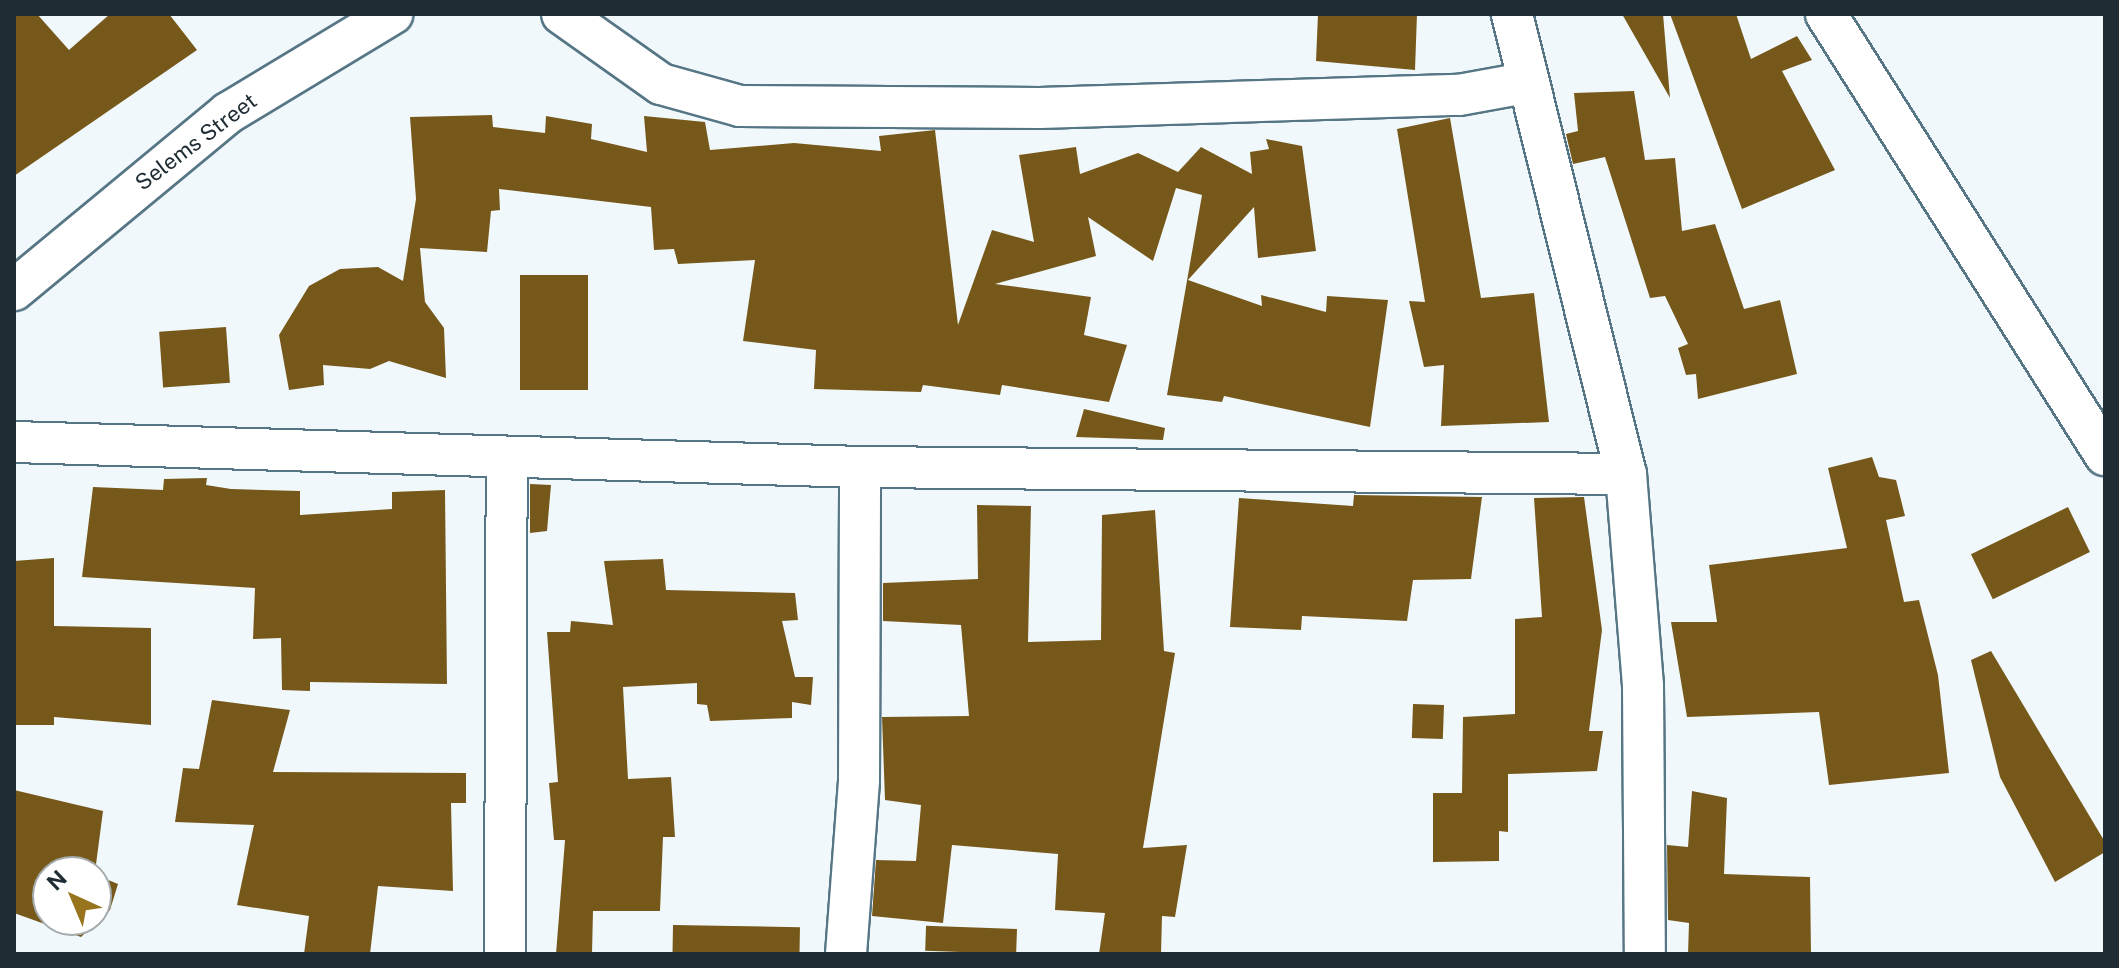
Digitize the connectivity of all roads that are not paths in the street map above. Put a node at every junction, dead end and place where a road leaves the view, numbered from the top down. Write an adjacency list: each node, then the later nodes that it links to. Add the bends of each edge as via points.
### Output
1 (392, 14): 6 (street, Selems Street, via 228,113)
2 (562, 14): 5 (street, via 661,84 740,106 1040,108 1459,95)
3 (1512, 14): 5 (street)
4 (1826, 14): 8 (street)
5 (1525, 83): 11 (street)
6 (14, 290)
7 (14, 442): 9 (street)
8 (2105, 455)
9 (507, 460): 10 (street); 12 (street)
10 (860, 467): 11 (street); 13 (street, via 859,780)
11 (1626, 474): 14 (street, via 1643,686)
12 (505, 954)
13 (846, 954)
14 (1645, 954)

